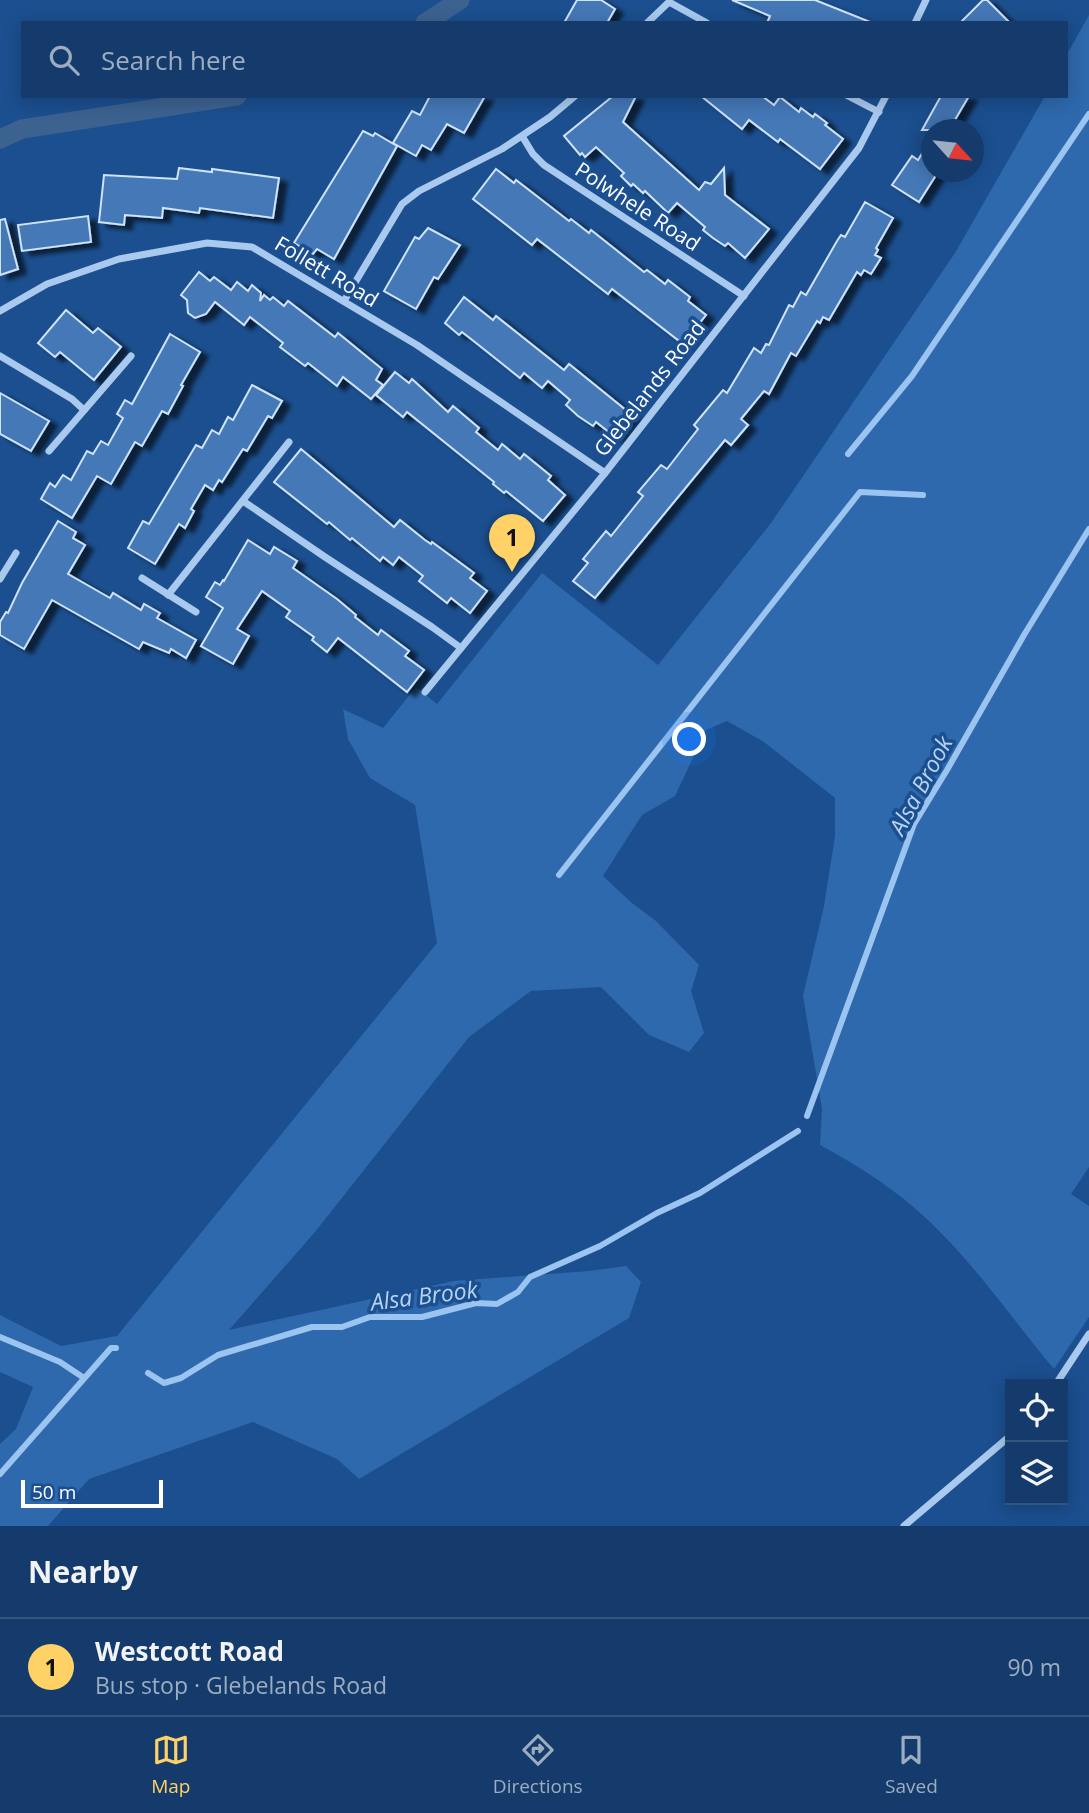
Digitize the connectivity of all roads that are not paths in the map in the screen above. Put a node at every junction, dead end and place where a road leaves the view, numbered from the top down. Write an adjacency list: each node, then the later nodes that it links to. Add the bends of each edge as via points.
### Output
1 (926, 0): 5 (street)
2 (669, 1): 3 (street); 4 (street)
3 (649, 21)
4 (704, 21)
5 (916, 21)
6 (572, 98): 10 (street)
7 (852, 98): 9 (street)
8 (885, 98): 9 (street, Glebelands Road)
9 (879, 112): 11 (street, Glebelands Road, via 859,148)
10 (522, 136): 11 (street, Polwhele Road, via 544,165); 12 (street, via 402,204)
11 (744, 296): 19 (street, Glebelands Road)
12 (344, 301): 13 (street, Follett Road, via 252,247 207,243 78,272); 19 (street, Follett Road)
13 (0, 312)
14 (0, 356): 16 (street)
15 (131, 356): 16 (street)
16 (84, 410): 18 (street)
17 (289, 442): 20 (street)
18 (48, 451)
19 (605, 473): 26 (street, Glebelands Road)
20 (243, 501): 24 (street); 26 (street)
21 (16, 553): 23 (street)
22 (142, 578): 24 (street)
23 (0, 579)
24 (168, 595): 25 (street)
25 (196, 612)
26 (461, 648): 27 (street, Glebelands Road)
27 (425, 692)
28 (1089, 1334): 29 (street)
29 (1059, 1379)
30 (1005, 1440): 31 (street)
31 (904, 1526)

